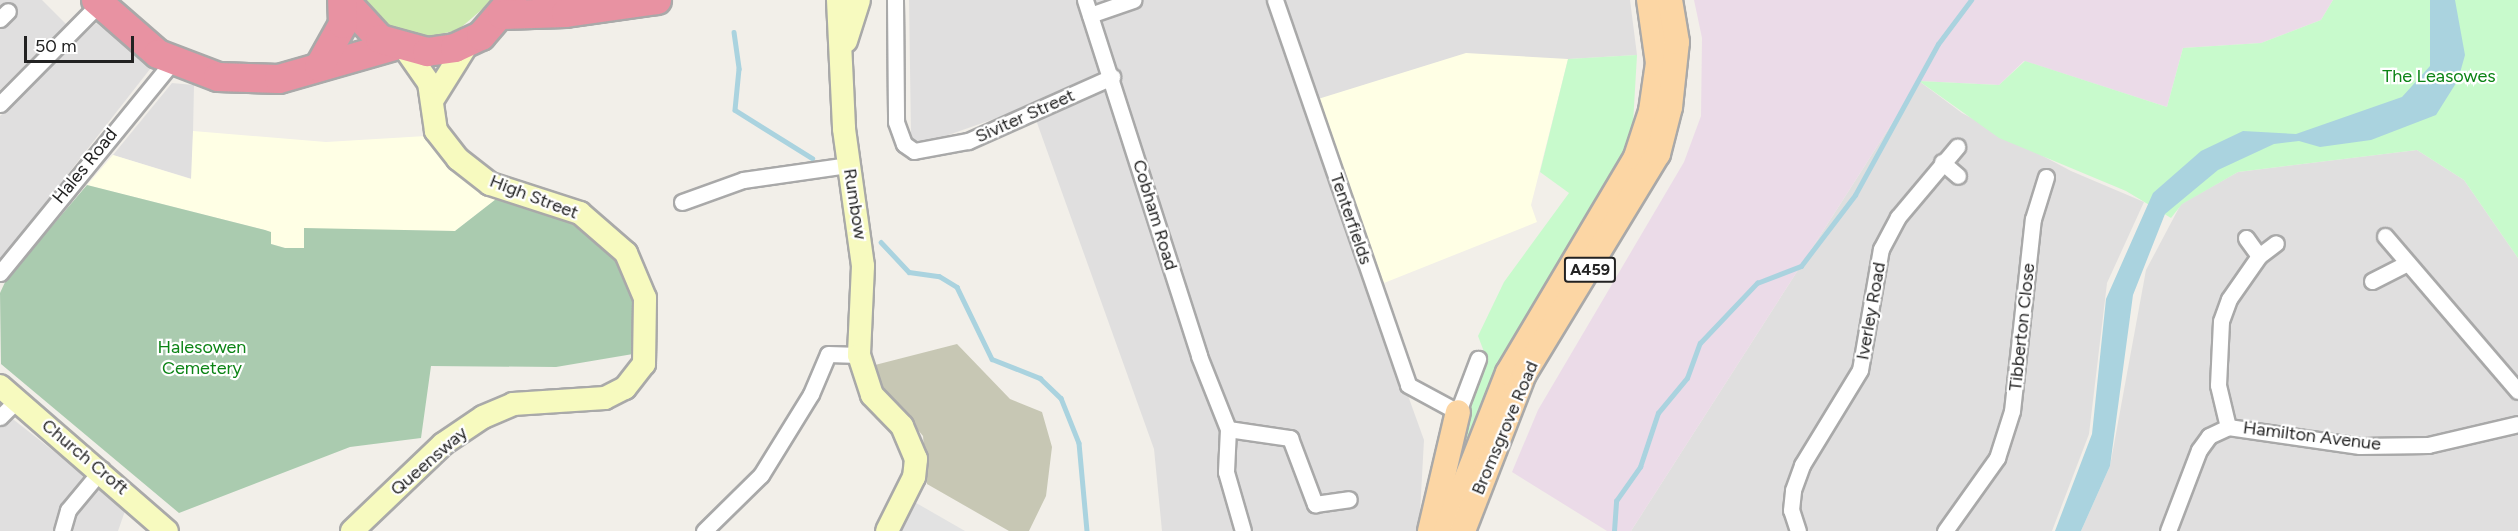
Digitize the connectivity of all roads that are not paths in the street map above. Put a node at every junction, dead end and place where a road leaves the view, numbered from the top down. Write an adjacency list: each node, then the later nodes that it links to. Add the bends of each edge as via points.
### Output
1 (343, 0): 15 (highway, via 368,31); 18 (highway, via 343,24)
2 (657, 0): 12 (highway, via 567,13)
3 (838, 0): 16 (main road, Rumbow)
4 (859, 0): 16 (main road, Rumbow)
5 (895, 0): 19 (street, Siviter Street, via 896,122 904,144 914,151 937,150 1023,119)
6 (1085, 0): 13 (street, Cobham Road)
7 (1133, 0): 13 (street)
8 (1275, 0): 40 (street, Tenterfields, via 1408,385)
9 (1649, 0): 54 (main road, Bromsgrove Road / A459, via 1658,63 1651,111 1636,157 1526,337 1483,428)
10 (1670, 0): 55 (main road, Bromsgrove Road / A459, via 1677,42 1670,107 1658,154 1524,374)
11 (98, 2): 17 (highway); 21 (street)
12 (507, 8): 14 (highway)
13 (1090, 15): 19 (street, Cobham Road)
14 (468, 43): 15 (highway, via 434,52); 20 (main road)
15 (400, 48): 18 (highway); 20 (main road, High Street, via 424,71)
16 (842, 54): 24 (main road, Rumbow)
17 (172, 62): 18 (highway, via 208,75 250,80); 33 (street, Hales Road)
18 (319, 67)
19 (1112, 77): 44 (street, Cobham Road, via 1199,356)
20 (433, 99): 37 (main road, High Street, via 442,141 490,184 580,213 626,253 640,279)
21 (0, 104)
22 (1958, 147): 23 (street, Iverley Road)
23 (1942, 162): 25 (street); 56 (street, Iverley Road, via 1898,217 1881,249 1860,370 1802,465 1793,490 1791,510)
24 (849, 165): 27 (street, via 743,180); 35 (main road, Rumbow, via 863,266)
25 (1958, 176)
26 (2046, 177): 57 (street, Tibberton Close, via 2033,219 2012,411 1997,458)
27 (682, 202)
28 (2385, 236): 32 (street)
29 (2246, 238): 31 (street)
30 (2276, 243): 31 (street)
31 (2259, 256): 43 (street, via 2229,299 2221,321 2218,385)
32 (2405, 264): 34 (street); 38 (street)
33 (0, 273)
34 (2372, 281)
35 (859, 354): 50 (street, via 828,354 811,394 761,475); 51 (main road, via 872,395 902,426 916,459 914,477)
36 (1478, 359): 40 (street)
37 (644, 364): 49 (main road, Queensway, via 625,388 605,398 513,404 483,417 443,444)
38 (2518, 391)
39 (9, 393): 41 (street); 45 (main road, Church Croft)
40 (1458, 412): 53 (main road)
41 (0, 417)
42 (2518, 424): 43 (street, Hamilton Avenue, via 2428,445 2360,446)
43 (2228, 427): 58 (street, Hamilton Avenue, via 2209,436 2199,450)
44 (1228, 429): 46 (street, via 1290,438 1315,504); 52 (street, via 1226,472)
45 (102, 469): 47 (street, via 68,510); 48 (main road, Church Croft)
46 (1349, 499)
47 (62, 531)
48 (167, 531)
49 (352, 531)
50 (704, 531)
51 (887, 531)
52 (1243, 531)
53 (1430, 531)
54 (1446, 531)
55 (1463, 531)
56 (1798, 531)
57 (1945, 531)
58 (2168, 531)

